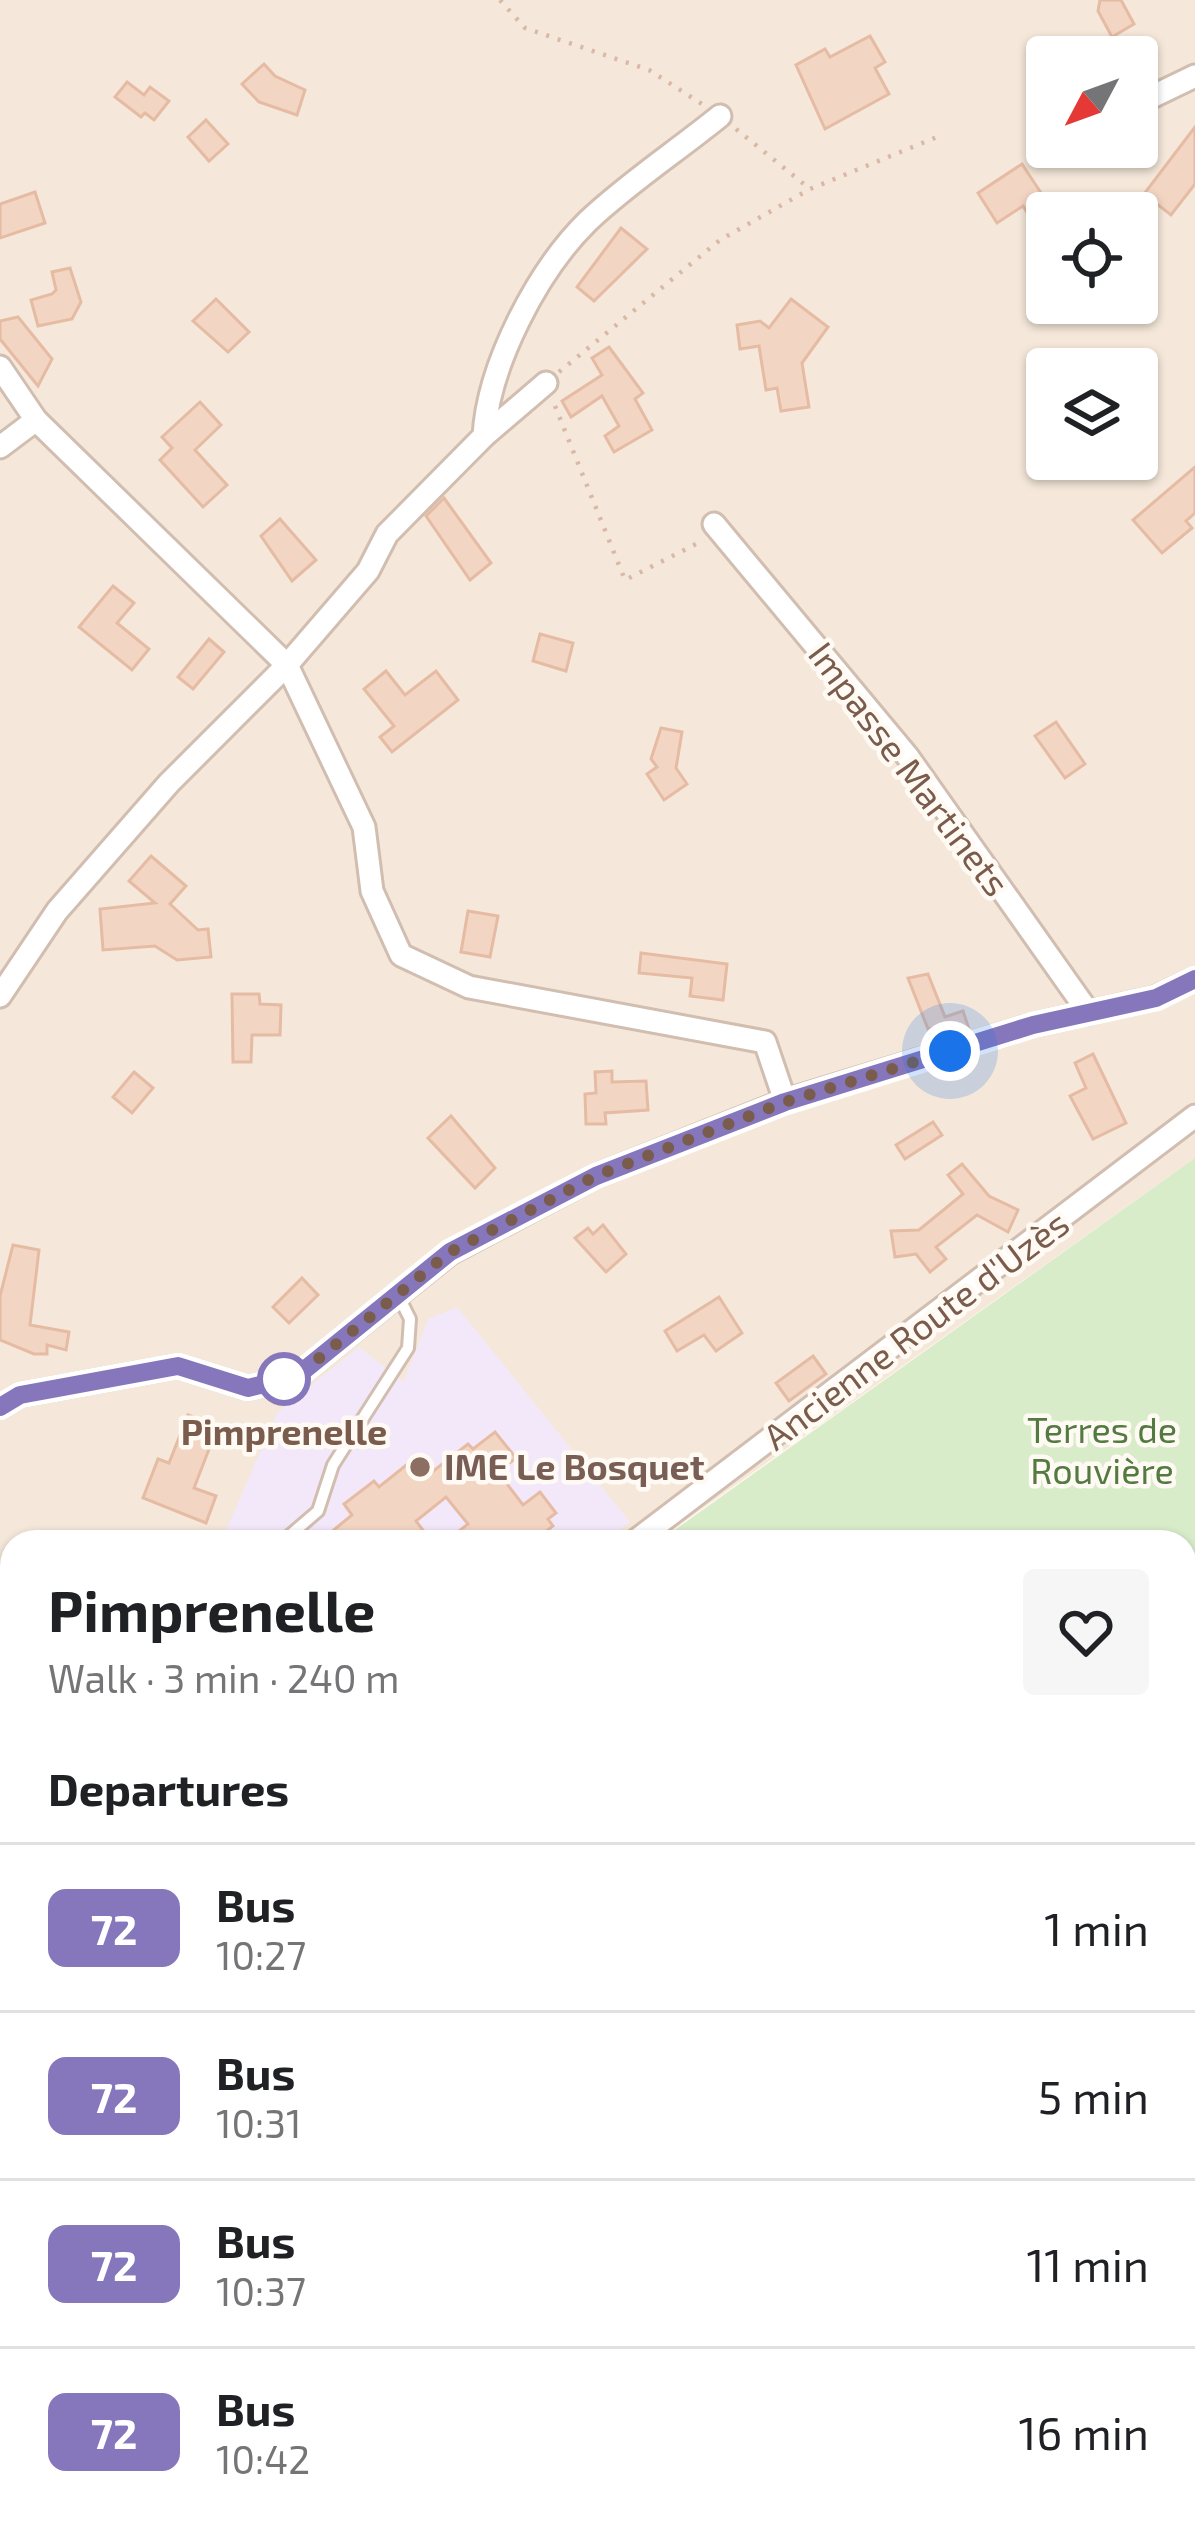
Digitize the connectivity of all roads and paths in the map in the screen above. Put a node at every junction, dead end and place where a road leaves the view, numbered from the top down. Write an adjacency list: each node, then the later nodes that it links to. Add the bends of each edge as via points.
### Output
1 (500, 0): 4 (path, via 525,28 649,70)
2 (1195, 76): 3 (street)
3 (1158, 94)
4 (720, 116): 6 (path); 10 (street, via 586,223 525,308 486,396)
5 (937, 137): 6 (path)
6 (810, 189): 8 (path, via 719,241)
7 (0, 367): 9 (street)
8 (546, 383): 10 (street); 12 (path, via 625,580)
9 (36, 420): 11 (street); 13 (street)
10 (484, 436): 13 (street, via 387,535 368,571)
11 (0, 447)
12 (717, 528): 16 (street, Impasse Martinets, via 908,757)
13 (287, 664): 15 (street, via 57,911); 17 (street, via 364,826 372,891 400,955 470,988 765,1042)
14 (1195, 979): 16 (street, via 1156,998)
15 (0, 996)
16 (1089, 1013): 17 (street)
17 (785, 1102): 19 (street, via 596,1176 450,1252)
18 (1195, 1116): 22 (street, Ancienne Route d'Uzès)
19 (398, 1294): 20 (street, via 297,1376 248,1388 178,1366 20,1395); 21 (lane, via 410,1319 408,1348 333,1465 318,1511)
20 (0, 1407)
21 (296, 1530)
22 (650, 1530)

